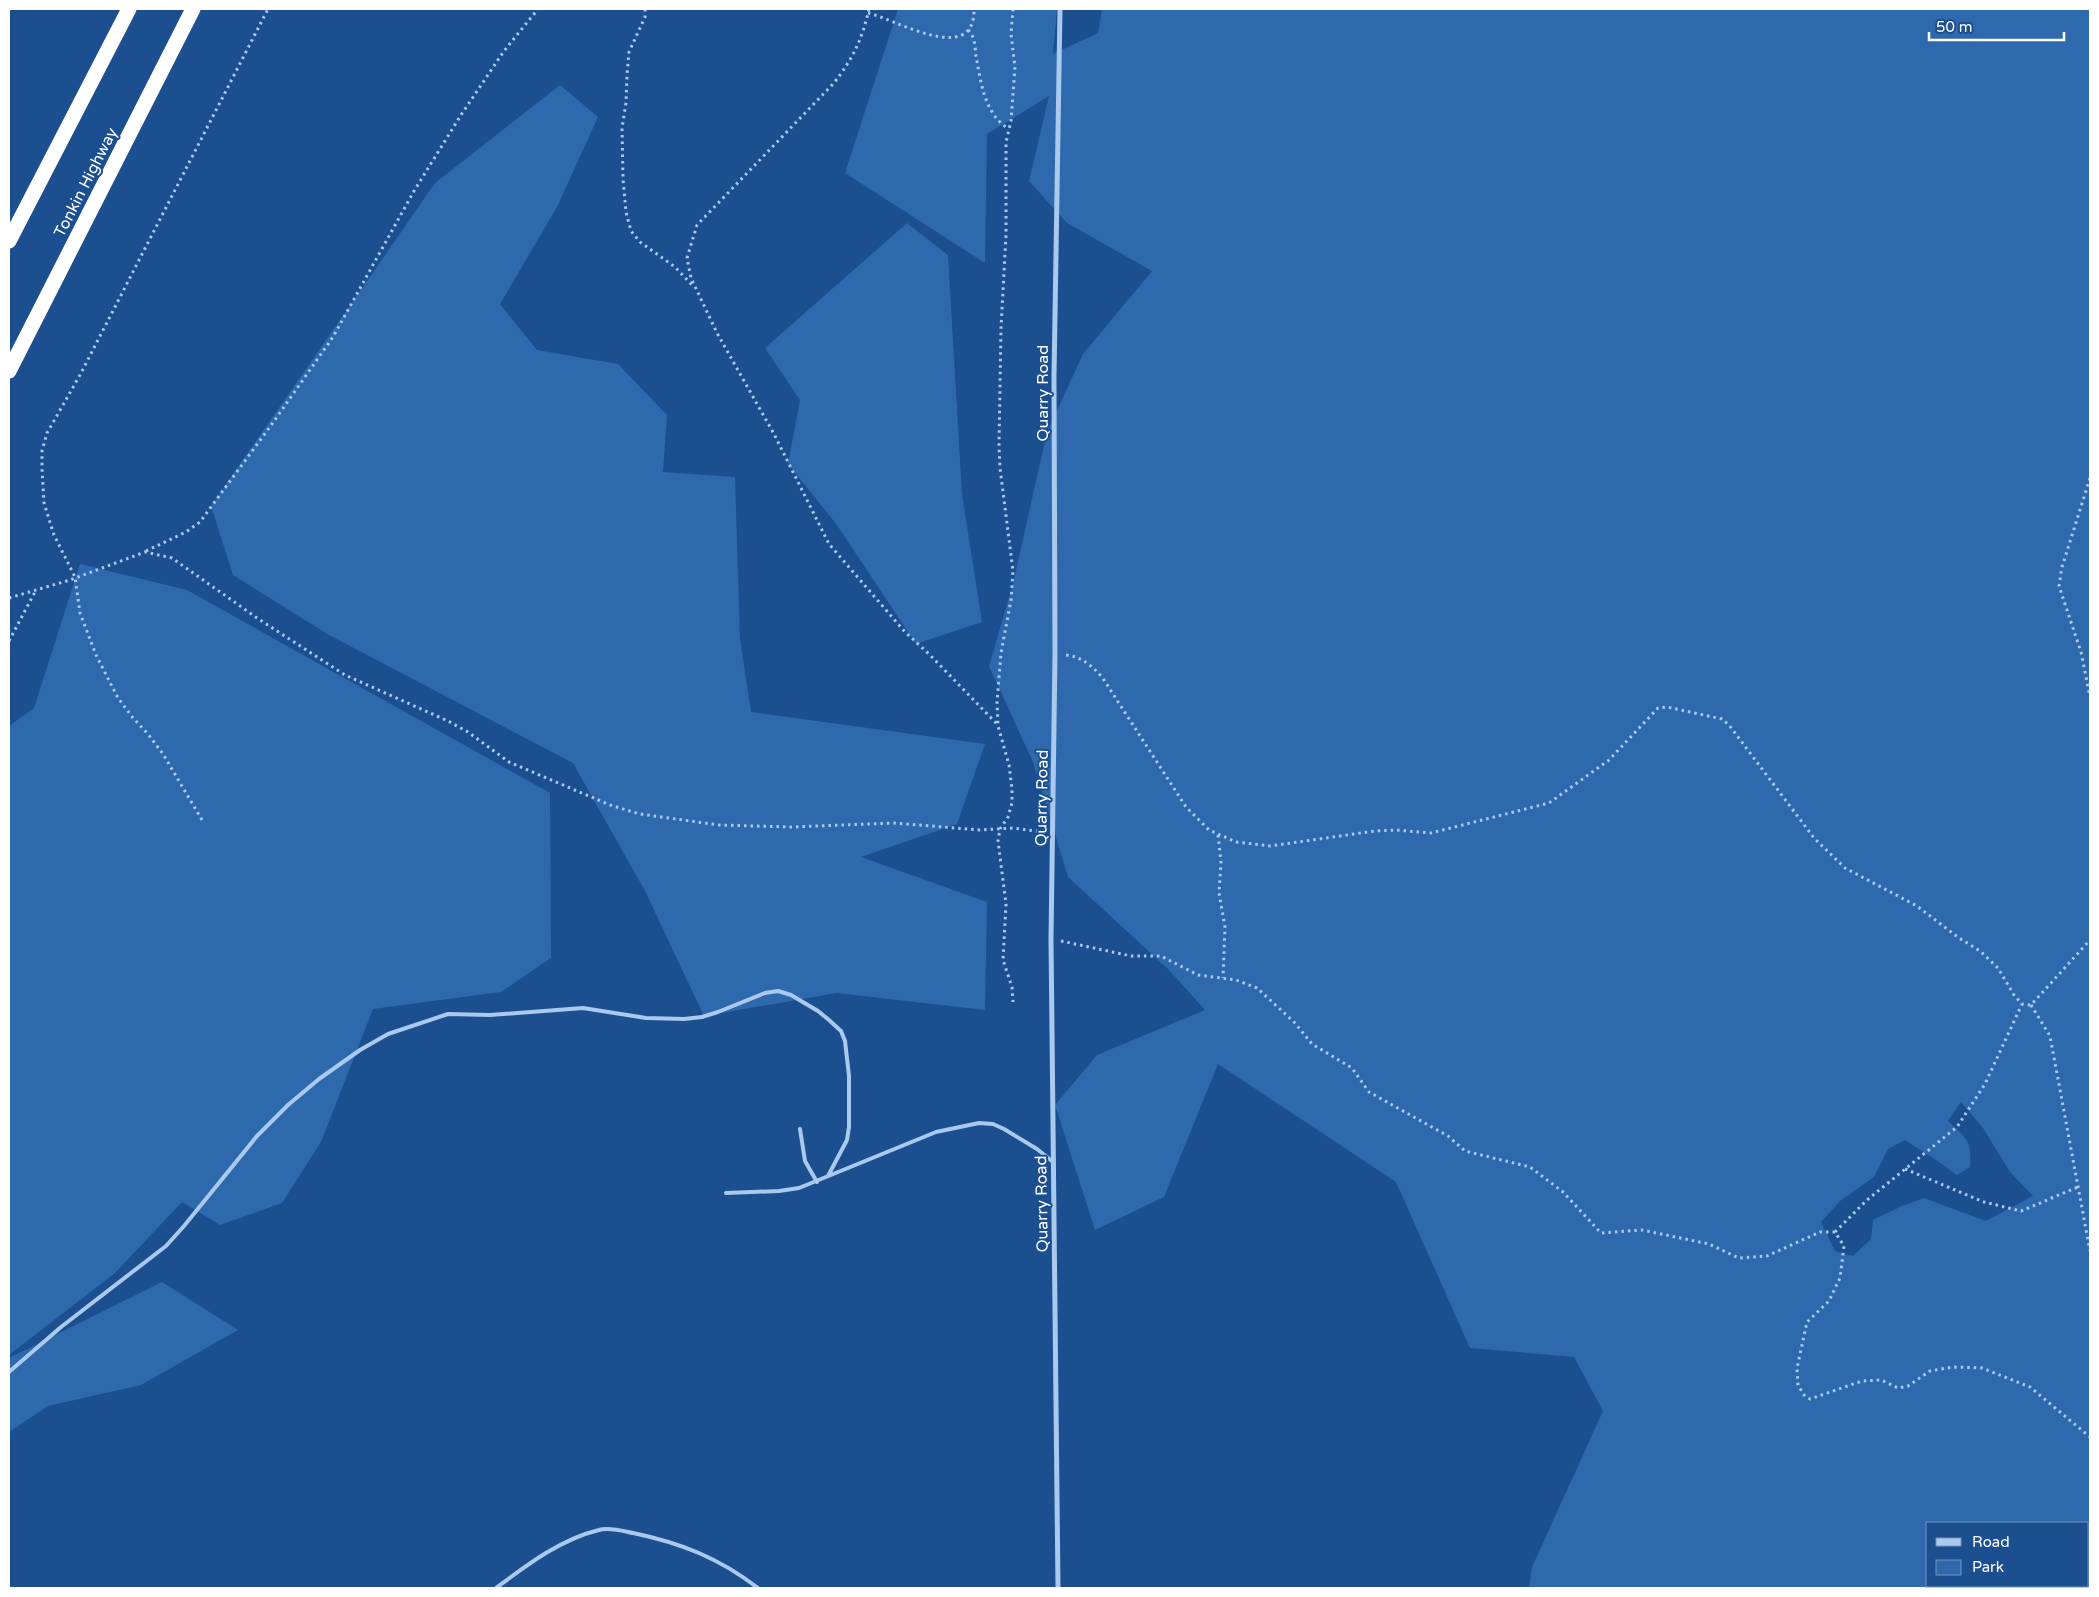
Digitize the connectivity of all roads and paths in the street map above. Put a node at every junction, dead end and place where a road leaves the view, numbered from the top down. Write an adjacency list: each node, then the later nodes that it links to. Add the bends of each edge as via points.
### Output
1 (129, 9): 13 (highway)
2 (193, 9): 15 (highway, Tonkin Highway)
3 (268, 9): 18 (path, via 47,434 42,460 44,503 54,535)
4 (538, 9): 17 (path, via 460,115 333,337 272,424 200,522)
5 (645, 9): 14 (path, via 645,17 629,52 622,128 626,212 631,230 640,242 675,266)
6 (869, 9): 10 (path)
7 (974, 9): 11 (path)
8 (1013, 9): 12 (path, via 1011,34 1015,67)
9 (1060, 9): 22 (street, Quarry Road, via 1054,377)
10 (868, 13): 11 (path, via 928,35 946,38); 14 (path, via 852,59 834,83 696,225 687,258)
11 (968, 30): 12 (path, via 974,43 986,102 996,118)
12 (1009, 129): 24 (path, via 1006,142 999,445 1013,572 998,681)
13 (9, 241)
14 (696, 290): 24 (path, via 829,544 905,632)
15 (9, 371)
16 (2090, 478): 23 (path, via 2059,586 2082,652)
17 (145, 552): 18 (path); 26 (path, via 172,558 345,674 448,721 509,762 610,805 640,814 719,825 894,823 980,830)
18 (75, 578): 19 (path); 25 (path, via 80,613 106,675 133,718 163,754)
19 (36, 590): 20 (path); 21 (path)
20 (9, 598)
21 (9, 641)
22 (1055, 654): 27 (street, Quarry Road); 28 (path, via 1076,656 1097,671 1186,807 1209,830)
23 (2090, 697)
24 (998, 724): 26 (path, via 1012,789 1008,817)
25 (202, 820)
26 (1000, 828): 27 (path); 32 (path, via 998,848 1006,904 1003,960 1012,987)
27 (1054, 834): 29 (street, Quarry Road)
28 (1218, 834): 31 (path, via 1225,927); 33 (path, via 1236,842 1270,846 1375,831 1431,833 1549,803 1610,760 1658,708 1667,707 1722,719 1814,838 1845,868 1917,906 1980,951 1998,968)
29 (1051, 939): 31 (path, via 1130,956 1161,956 1198,975); 36 (street, Quarry Road)
30 (2090, 940): 34 (path)
31 (1223, 978): 42 (path, via 1257,988 1294,1022 1312,1044 1352,1068 1369,1092 1448,1136 1465,1151 1530,1167 1563,1192 1601,1232 1642,1230 1708,1244 1739,1258 1767,1256 1820,1232)
32 (1013, 1002)
33 (2022, 1004): 34 (path); 37 (path, via 1985,1084 1956,1127)
34 (2032, 1004): 40 (path, via 2050,1036)
35 (800, 1129): 39 (lane, via 805,1161)
36 (1053, 1162): 38 (lane, via 1004,1129 979,1123 936,1132); 48 (street, Quarry Road)
37 (1905, 1169): 40 (path, via 1984,1202 2021,1211); 42 (path, via 1866,1200)
38 (828, 1176): 39 (lane); 44 (lane, via 847,1140 849,1127 850,1084 845,1041 842,1031 830,1020 791,995 765,992 718,1012 684,1019 646,1018 583,1008 490,1015 448,1014 388,1034 318,1079 257,1136 166,1246 61,1327)
39 (817, 1182): 41 (lane, via 779,1191)
40 (2078, 1187): 43 (path)
41 (726, 1194)
42 (1835, 1232): 45 (path, via 1844,1246 1840,1278 1828,1301 1807,1322 1797,1368 1798,1385 1804,1395 1810,1399 1862,1381 1881,1380 1898,1388 1908,1386 1930,1371 1953,1367 1982,1368 2030,1386)
43 (2090, 1251)
44 (9, 1372)
45 (2090, 1437)
46 (496, 1588): 47 (lane, via 557,1547 601,1529 681,1544 737,1573)
47 (758, 1588)
48 (1058, 1588)

